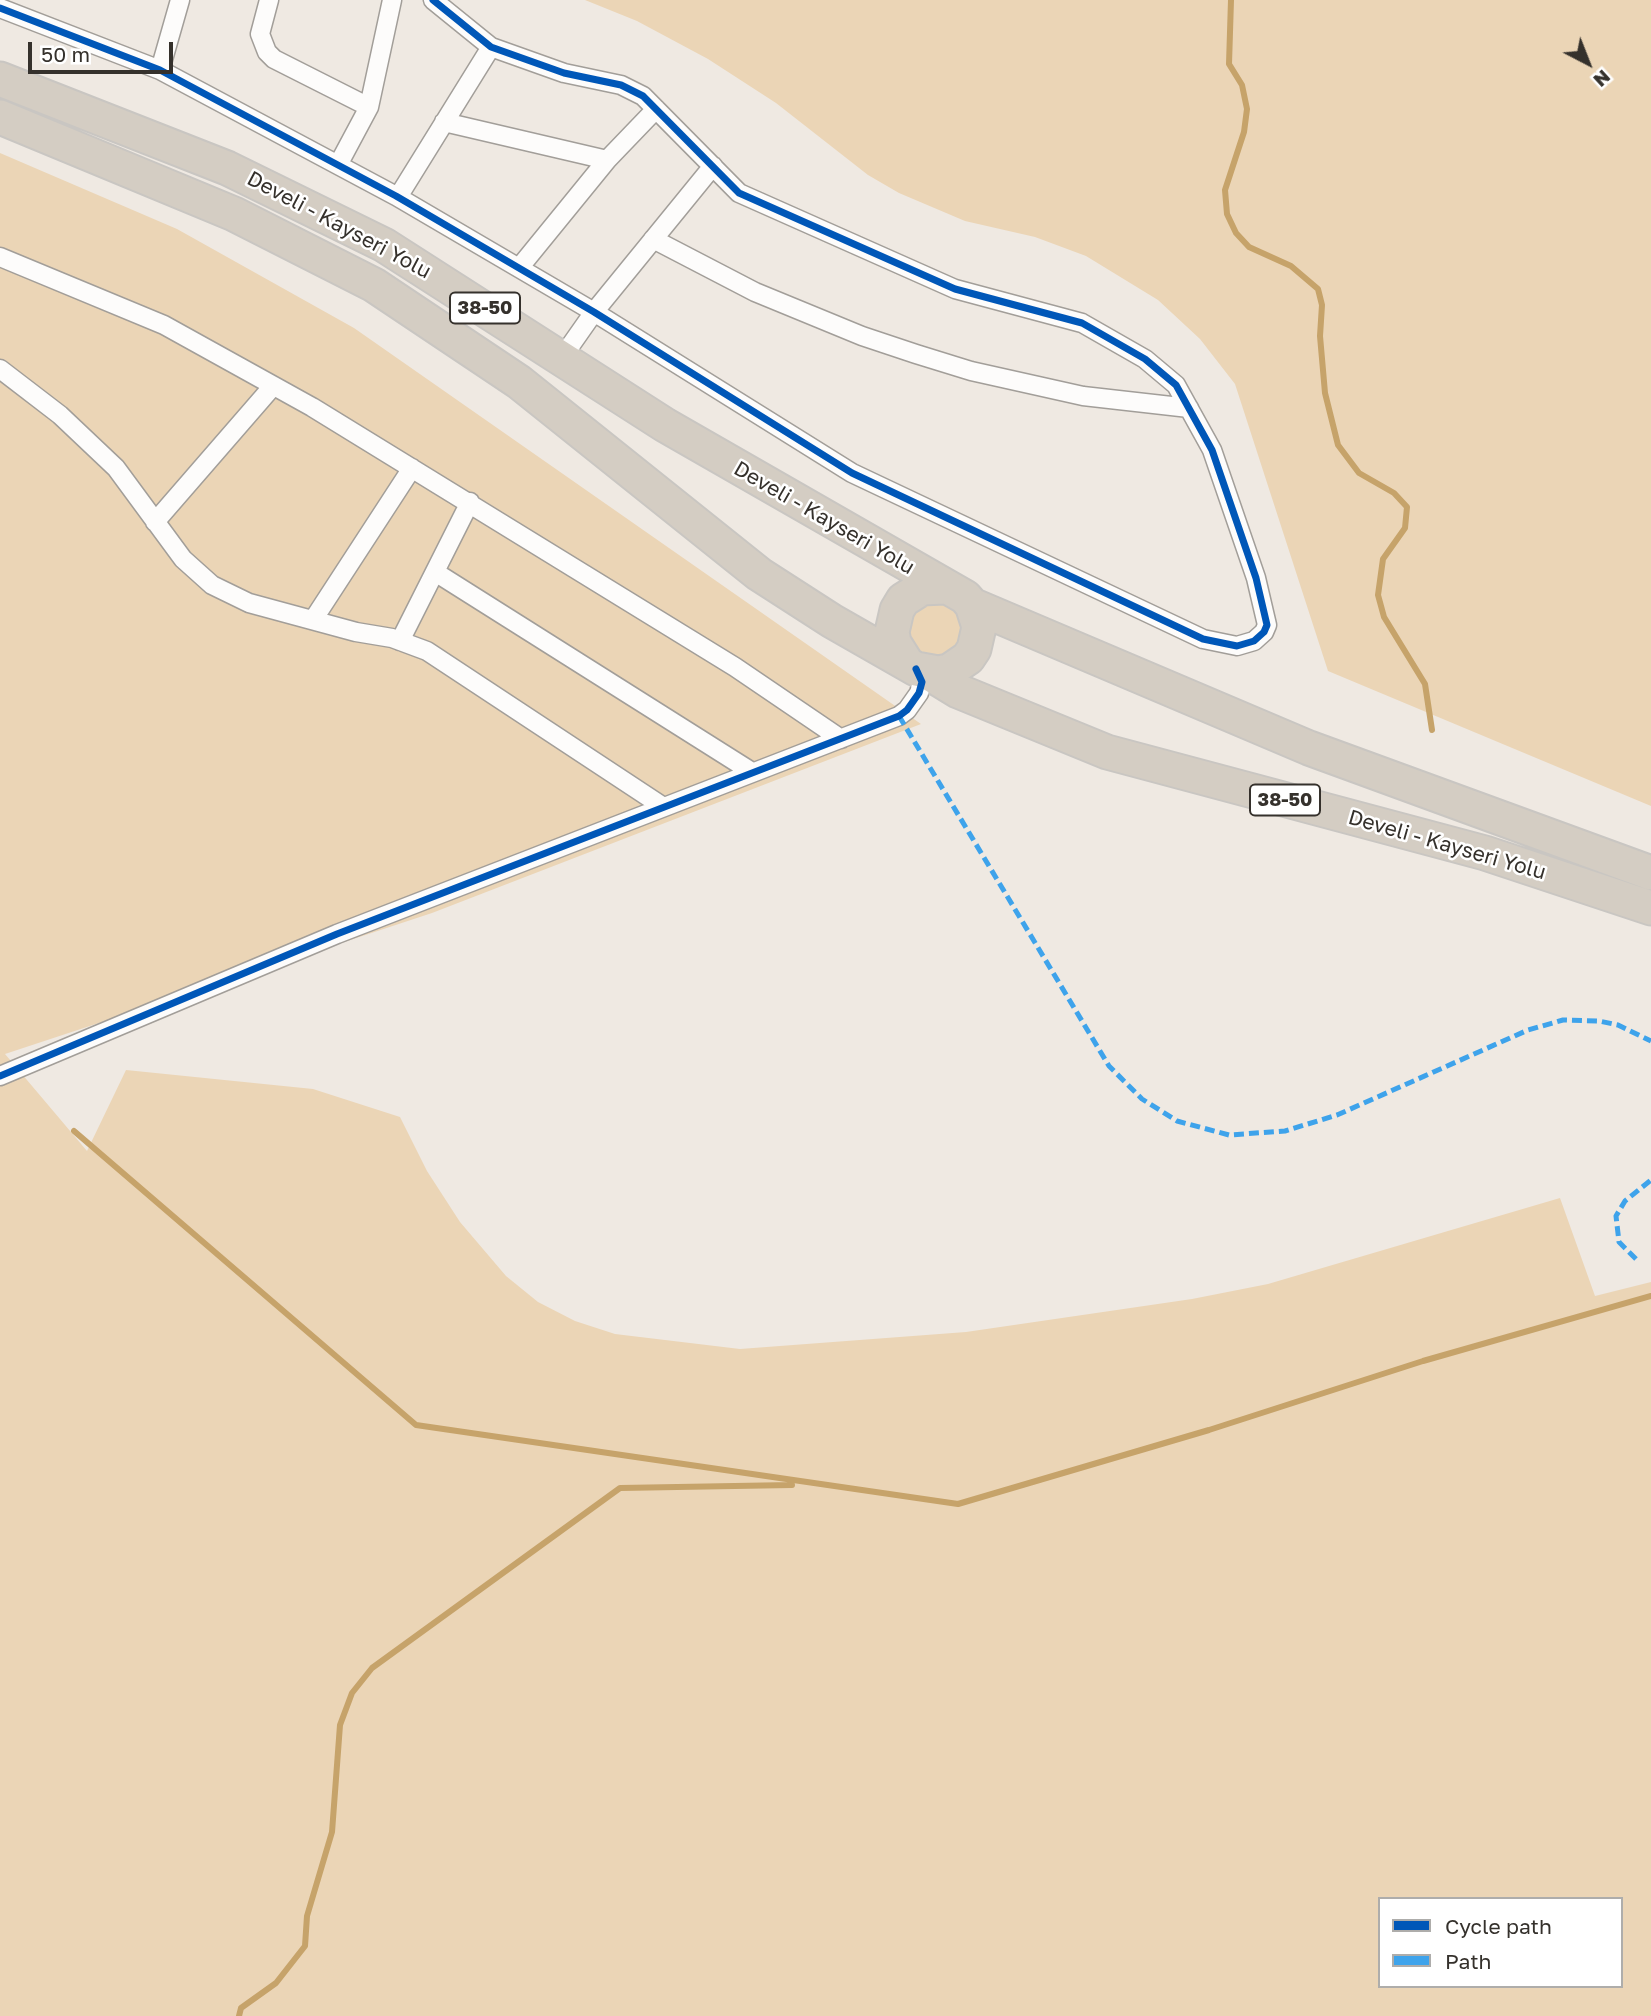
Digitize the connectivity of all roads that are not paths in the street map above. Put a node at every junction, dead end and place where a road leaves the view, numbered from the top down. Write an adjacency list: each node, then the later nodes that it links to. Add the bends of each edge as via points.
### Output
1 (180, 0): 7 (street)
2 (269, 0): 9 (street, via 260,34 274,59)
3 (392, 0): 9 (street)
4 (433, 0): 6 (street)
5 (0, 8): 7 (street)
6 (491, 47): 10 (street, via 564,73 621,85); 12 (street)
7 (160, 70): 14 (street)
8 (0, 79): 21 (highway, Develi - Kayseri Yolu / 38-50, via 168,143 298,200 430,272)
9 (369, 107): 14 (street)
10 (656, 109): 13 (street); 15 (street)
11 (0, 117): 33 (highway, Develi - Kayseri Yolu / 38-50, via 234,214 385,292 519,382 759,574)
12 (444, 122): 13 (street); 16 (street)
13 (607, 160): 19 (street)
14 (338, 165): 16 (street)
15 (713, 166): 17 (street); 24 (street, via 739,193 955,289 1082,323 1106,334 1161,371 1176,385)
16 (398, 197): 19 (street)
17 (653, 239): 20 (street); 24 (street, via 798,310 916,354 1083,396)
18 (0, 257): 23 (street, via 164,325)
19 (519, 268): 20 (street)
20 (594, 312): 21 (street); 24 (street, via 852,473 1203,639 1246,645 1267,625 1256,578 1212,450)
21 (561, 359): 29 (highway, Develi - Kayseri Yolu / 38-50, via 731,465)
22 (0, 369): 27 (street, via 60,415 116,468)
23 (273, 386): 25 (street); 27 (street)
24 (1189, 408)
25 (412, 468): 26 (street); 31 (street)
26 (470, 502): 28 (street); 34 (street)
27 (155, 522): 31 (street, via 183,559 212,585 249,603)
28 (435, 572): 32 (street); 35 (street)
29 (944, 587): 30 (highway, Develi - Kayseri Yolu); 33 (highway, Develi - Kayseri Yolu, via 922,588 903,600 897,610 894,643)
30 (972, 605): 33 (highway, via 979,627 968,658 949,671); 37 (highway, Develi - Kayseri Yolu / 38-50, via 1309,748)
31 (313, 620): 32 (street)
32 (400, 641): 36 (street, via 444,660)
33 (916, 667): 34 (street, via 922,682 907,710); 38 (highway, Develi - Kayseri Yolu / 38-50, via 958,691 1107,752 1485,853)
34 (841, 738): 35 (street)
35 (752, 772): 36 (street)
36 (662, 806): 39 (street, via 350,929)
37 (1651, 873)
38 (1651, 908)
39 (0, 1076)

